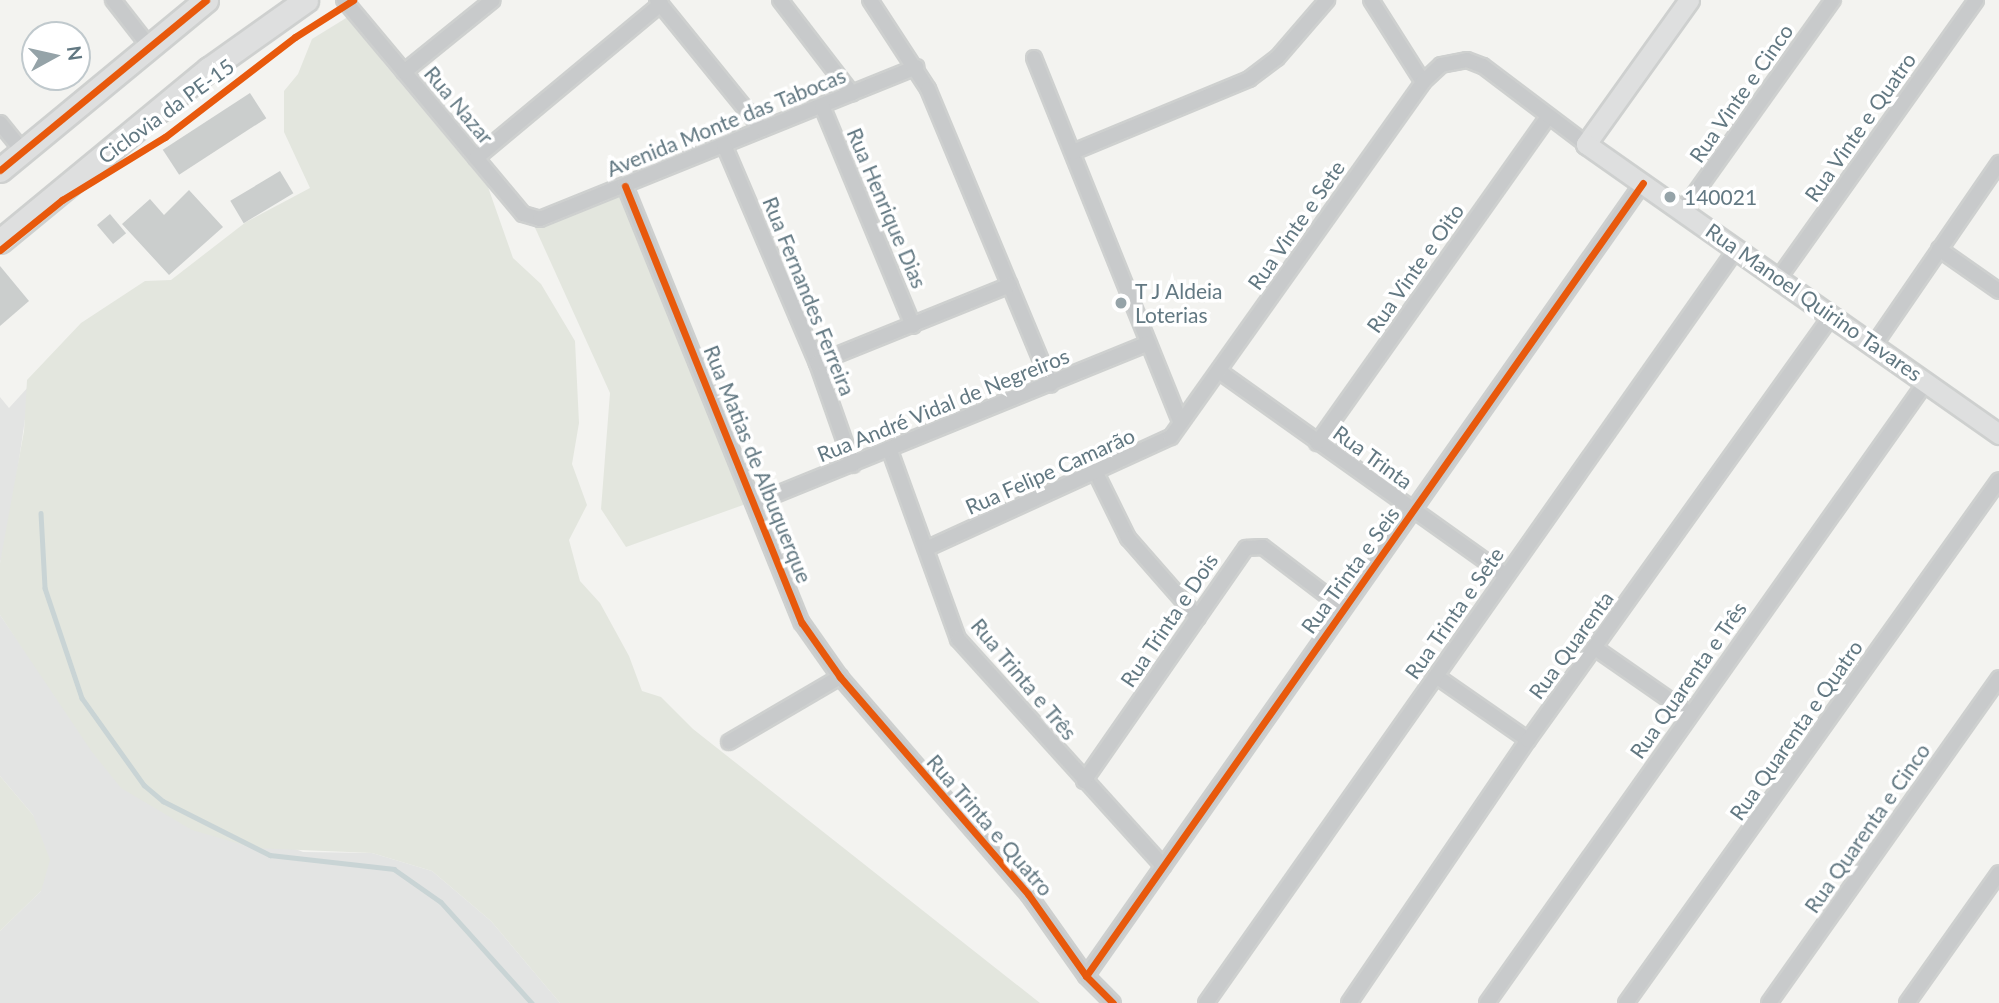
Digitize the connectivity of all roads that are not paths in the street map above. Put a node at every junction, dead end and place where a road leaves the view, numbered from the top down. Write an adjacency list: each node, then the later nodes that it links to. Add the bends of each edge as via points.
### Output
1 (113, 0): 14 (street)
2 (206, 0): 14 (highway)
3 (344, 0): 18 (street, Rua Nazar)
4 (493, 0): 18 (street)
5 (780, 0): 20 (street)
6 (1328, 0): 28 (street, via 1277,58 1249,79)
7 (1371, 0): 19 (street)
8 (1689, 0): 25 (main road)
9 (1833, 0): 34 (street, Rua Vinte e Cinco)
10 (1976, 0): 39 (street, Rua Vinte e Quatro)
11 (873, 1): 17 (street)
12 (659, 2): 24 (street); 29 (street)
13 (296, 4): 36 (highway, via 209,69)
14 (149, 46): 27 (highway)
15 (1034, 58): 28 (street)
16 (1454, 60): 19 (street, Rua Vinte e Sete); 22 (street, Rua Manoel Quirino Tavares, via 1483,66)
17 (916, 67): 20 (street, Avenida Monte das Tabocas); 40 (street)
18 (404, 72): 29 (street, Rua Nazar)
19 (1423, 82): 47 (street, Rua Vinte e Sete)
20 (852, 94): 21 (street, Avenida Monte das Tabocas)
21 (822, 106): 24 (street, Avenida Monte das Tabocas); 43 (street, Rua Henrique Dias)
22 (1548, 117): 25 (street, Rua Manoel Quirino Tavares); 52 (street, Rua Vinte e Oito)
23 (0, 123): 27 (street)
24 (762, 129): 26 (street, Avenida Monte das Tabocas)
25 (1586, 144): 32 (main road, Rua Manoel Quirino Tavares)
26 (724, 145): 33 (street, Avenida Monte das Tabocas); 46 (street, Rua Fernandes Ferreira)
27 (23, 151): 31 (highway)
28 (1073, 152): 44 (street)
29 (476, 158): 35 (street, Rua Nazar, via 523,214 540,219)
30 (1999, 163): 38 (street)
31 (0, 170)
32 (1643, 183): 34 (main road, Rua Manoel Quirino Tavares); 58 (street, Rua Trinta e Seis)
33 (625, 186): 35 (street, Avenida Monte das Tabocas); 57 (street, Rua Matias de Albuquerque)
34 (1684, 210): 37 (main road, Rua Manoel Quirino Tavares)
35 (551, 216)
36 (0, 241)
37 (1737, 247): 39 (main road, Rua Manoel Quirino Tavares); 60 (street, Rua Trinta e Sete)
38 (1939, 249): 41 (street); 45 (street)
39 (1778, 279): 42 (main road, Rua Manoel Quirino Tavares)
40 (1010, 285): 43 (street); 49 (street)
41 (1999, 290)
42 (1832, 315): 45 (main road, Rua Manoel Quirino Tavares); 63 (street, Rua Quarenta)
43 (913, 326): 46 (street)
44 (1147, 344): 49 (street, Rua André Vidal de Negreiros); 50 (street)
45 (1874, 345): 48 (main road, Rua Manoel Quirino Tavares)
46 (817, 363): 54 (street, Rua Fernandes Ferreira)
47 (1219, 371): 50 (street, Rua Vinte e Sete); 52 (street, Rua Trinta)
48 (1926, 382): 51 (main road, Rua Manoel Quirino Tavares); 67 (street, Rua Quarenta e Três)
49 (1051, 384): 53 (street, Rua André Vidal de Negreiros)
50 (1180, 422): 55 (street, Rua Felipe Camarão, via 1163,444)
51 (1999, 434)
52 (1317, 443): 58 (street, Rua Trinta)
53 (890, 451): 54 (street, Rua André Vidal de Negreiros); 59 (street, Rua Trinta e Três)
54 (853, 465): 57 (street, Rua André Vidal de Negreiros)
55 (1095, 471): 59 (street, Rua Felipe Camarão); 62 (street, via 1128,538)
56 (1999, 480): 79 (street, Rua Quarenta e Quatro)
57 (755, 503): 65 (street, Rua Matias de Albuquerque, via 802,623)
58 (1414, 512): 60 (street, Rua Trinta); 61 (street, Rua Trinta e Seis)
59 (928, 548): 71 (street, Rua Trinta e Três, via 958,639)
60 (1506, 575): 64 (street, Rua Trinta e Sete)
61 (1343, 608): 62 (street, Rua Trinta e Dois, via 1255,545 1238,555); 72 (street, Rua Trinta e Seis)
62 (1198, 618): 71 (street, Rua Trinta e Dois)
63 (1595, 648): 67 (street); 69 (street, Rua Quarenta)
64 (1436, 676): 69 (street); 76 (street, Rua Trinta e Sete)
65 (840, 677): 68 (street, Rua Matias de Albuquerque); 70 (street)
66 (1999, 678): 80 (street, Rua Quarenta e Cinco)
67 (1690, 714): 78 (street, Rua Quarenta e Três)
68 (890, 736): 74 (street, Rua Trinta e Quatro, via 1028,894)
69 (1528, 740): 77 (street, Rua Quarenta)
70 (729, 742)
71 (1084, 781): 72 (street, Rua Trinta e Três)
72 (1163, 866): 74 (street, Rua Trinta e Seis)
73 (1999, 873): 81 (street)
74 (1086, 976): 75 (street, Rua Trinta e Quatro)
75 (1114, 1003)
76 (1206, 1003)
77 (1349, 1003)
78 (1487, 1003)
79 (1626, 1003)
80 (1769, 1003)
81 (1907, 1003)

